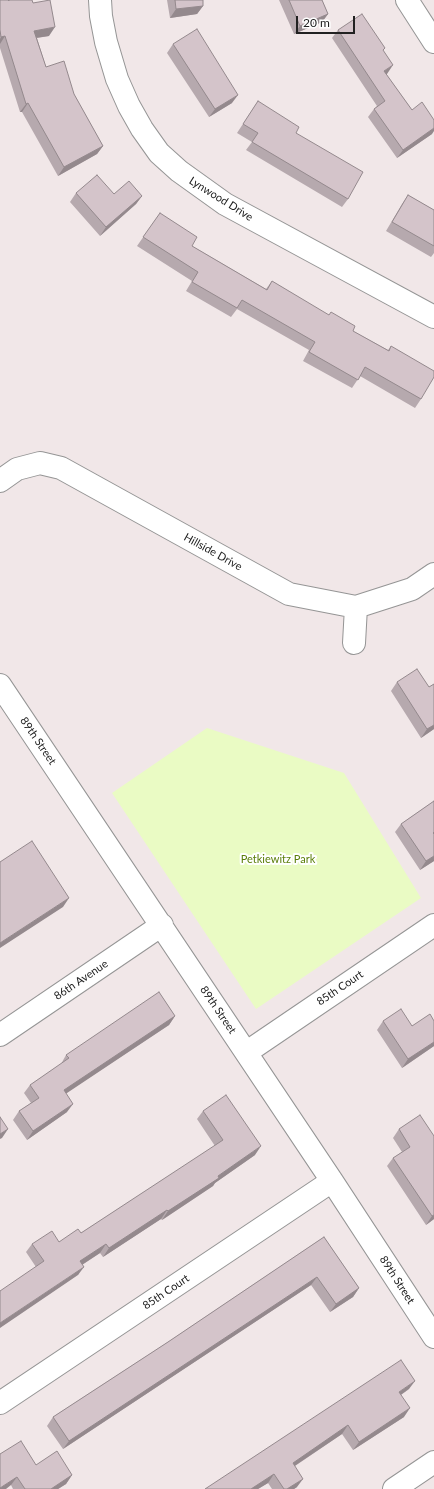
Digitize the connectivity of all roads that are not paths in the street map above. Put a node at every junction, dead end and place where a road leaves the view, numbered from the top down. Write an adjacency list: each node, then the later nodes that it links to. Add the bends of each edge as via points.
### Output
1 (100, 0): 4 (street, Lynwood Drive, via 106,42 117,79 142,128 164,158 196,185 225,204)
2 (407, 0): 3 (street)
3 (434, 42)
4 (434, 317)
5 (0, 481): 7 (street, Hillside Drive, via 17,468 40,463 62,468 289,594)
6 (434, 574): 7 (street, Hillside Drive, via 412,589)
7 (356, 607): 8 (street)
8 (354, 643)
9 (0, 685): 11 (street, 89th Street)
10 (434, 924): 13 (street, 85th Court)
11 (162, 925): 12 (street, 86th Avenue); 13 (street, 89th Street)
12 (0, 1035)
13 (247, 1052): 14 (street, 89th Street)
14 (332, 1180): 15 (street, 89th Street); 16 (street, 85th Court)
15 (434, 1337)
16 (0, 1403)
17 (434, 1462): 18 (street)
18 (394, 1489)

